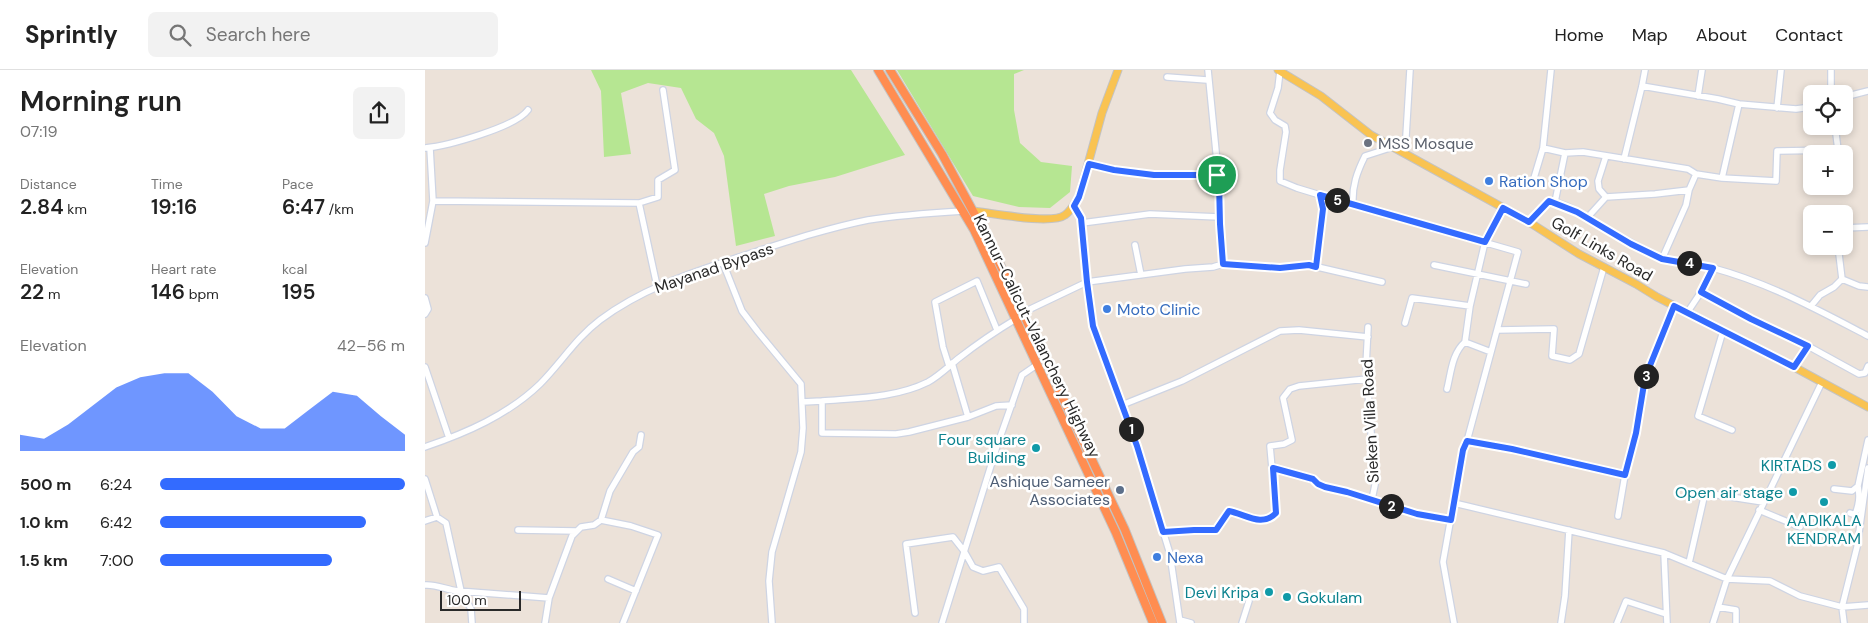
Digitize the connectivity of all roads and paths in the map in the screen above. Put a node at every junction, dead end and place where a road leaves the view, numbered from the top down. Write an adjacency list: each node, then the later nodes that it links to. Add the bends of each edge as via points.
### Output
1 (878, 70): 47 (highway, Kannur-Calicut-Valanchery Highway)
2 (890, 70): 48 (highway, Kannur-Calicut-Valanchery Highway)
3 (1118, 70): 33 (main road, via 1102,113)
4 (1208, 70): 14 (street)
5 (1410, 70): 30 (street)
6 (1551, 70): 28 (street)
7 (1645, 70): 16 (street)
8 (1702, 70): 20 (street)
9 (1781, 70): 22 (street)
10 (1831, 70): 15 (street)
11 (1279, 71): 12 (main road, Golf Links Road); 39 (street, via 1278,88 1270,113 1285,126 1286,132 1280,181)
12 (1291, 73): 26 (main road, Golf Links Road)
13 (1167, 77): 14 (street)
14 (1207, 80): 35 (street)
15 (1831, 85)
16 (1642, 86): 20 (street); 32 (street)
17 (663, 90): 43 (street, via 675,170 657,180 657,197)
18 (1868, 91): 19 (street)
19 (1853, 95)
20 (1698, 96): 21 (street)
21 (1739, 104): 22 (street); 37 (street)
22 (1777, 108): 23 (street)
23 (1803, 108)
24 (529, 110): 27 (street, via 521,118 468,138)
25 (1836, 135): 37 (street, via 1838,150 1777,151 1776,182)
26 (1393, 147): 30 (main road, Golf Links Road); 44 (street, via 1365,156 1356,174)
27 (428, 148): 41 (street)
28 (1543, 148): 29 (street); 36 (street)
29 (1565, 152): 31 (street); 42 (street)
30 (1405, 153): 46 (main road, Golf Links Road)
31 (1606, 156): 32 (street); 40 (street, via 1598,182)
32 (1624, 159): 34 (street, via 1688,168)
33 (1089, 164): 35 (street, via 1154,175); 45 (main road)
34 (1695, 174): 37 (street); 38 (street)
35 (1217, 175): 49 (street)
36 (1534, 178)
37 (1722, 178)
38 (1689, 190): 40 (street); 59 (street)
39 (1320, 195): 44 (street); 63 (street, via 1323,209)
40 (1606, 197): 50 (street)
41 (433, 201): 43 (street); 56 (street)
42 (1555, 202): 50 (street); 51 (street, via 1549,201)
43 (639, 203): 73 (street)
44 (1353, 204): 55 (street)
45 (1074, 206): 48 (main road, via 1064,217 1047,220); 52 (street)
46 (1503, 208): 51 (main road, Golf Links Road); 55 (street)
47 (963, 211): 60 (street, Mayanad Bypass, via 867,220); 83 (highway, Kannur-Calicut-Valanchery Highway)
48 (973, 211): 80 (highway, Kannur-Calicut-Valanchery Highway)
49 (1219, 217): 52 (street, via 1149,214); 61 (street)
50 (1587, 218): 59 (street)
51 (1529, 222): 64 (main road, Golf Links Road)
52 (1082, 223): 69 (street)
53 (1868, 227): 54 (street)
54 (1853, 228)
55 (1485, 242): 66 (street); 71 (street, via 1518,252)
56 (425, 243)
57 (1135, 245): 67 (street)
58 (1839, 255): 68 (street)
59 (1662, 259): 65 (street)
60 (723, 262): 73 (street, Mayanad Bypass); 103 (street, via 742,311 801,384)
61 (1223, 264): 63 (street); 67 (street)
62 (1434, 265): 66 (street)
63 (1316, 267): 70 (street)
64 (1604, 267): 78 (main road, Golf Links Road); 87 (street, via 1579,354 1571,360 1552,356 1554,329)
65 (1713, 268): 75 (street); 79 (street, via 1755,281)
66 (1477, 274): 71 (street); 77 (street)
67 (1141, 275): 69 (street)
68 (1842, 280): 74 (street); 79 (street, via 1820,295)
69 (1087, 282): 80 (street); 105 (street, via 1093,326)
70 (1382, 282)
71 (1510, 282): 72 (street); 87 (street)
72 (1526, 284)
73 (657, 286): 110 (street, Mayanad Bypass, via 583,334 539,385 511,407 481,426)
74 (1868, 287)
75 (1701, 292): 81 (street); 92 (street)
76 (425, 298): 82 (street, via 428,309)
77 (1471, 306): 84 (street, via 1413,298); 91 (street)
78 (1674, 306): 81 (main road, Golf Links Road); 116 (street, via 1645,378)
79 (1811, 306): 89 (street)
80 (1024, 312): 159 (highway, Kannur-Calicut-Valanchery Highway, via 1125,530)
81 (1687, 312): 88 (main road, Golf Links Road)
82 (425, 314)
83 (1016, 319): 86 (street); 94 (highway, Kannur-Calicut-Valanchery Highway)
84 (1405, 323)
85 (1368, 327): 90 (street, Sieken Villa Road)
86 (997, 330): 95 (street); 95 (street, via 977,281 935,302 943,347)
87 (1497, 330): 93 (street)
88 (1723, 331): 98 (main road, Golf Links Road); 108 (street, via 1698,416)
89 (1868, 336)
90 (1368, 337): 99 (street, Sieken Villa Road); 105 (street, via 1280,331 1182,381)
91 (1465, 342): 93 (street); 101 (street, via 1455,355)
92 (1808, 346): 96 (street, via 1859,374 1865,373); 98 (street)
93 (1491, 352): 112 (street)
94 (1038, 364): 104 (street, via 1022,375); 158 (highway, Kannur-Calicut-Valanchery Highway, via 1116,533)
95 (951, 365): 102 (street, via 928,382 897,391); 107 (street)
96 (1868, 366)
97 (425, 367): 110 (street)
98 (1794, 367): 100 (main road, Golf Links Road)
99 (1367, 379): 114 (street, via 1290,389 1283,398 1292,440 1270,446); 120 (street, Sieken Villa Road, via 1375,485)
100 (1821, 382): 106 (main road, Golf Links Road); 121 (street)
101 (1447, 389)
102 (822, 401): 103 (street); 107 (street, via 822,433 896,434)
103 (801, 402): 155 (street, via 801,452 772,552 769,581)
104 (1012, 405): 107 (street, via 996,406); 136 (street)
105 (1122, 405): 135 (street)
106 (1868, 407)
107 (968, 416)
108 (1732, 430)
109 (641, 435): 128 (street, via 639,447 610,491)
110 (449, 438): 113 (street, Mayanad Bypass)
111 (1868, 440): 118 (street)
112 (1467, 441): 116 (street); 122 (street)
113 (425, 447)
114 (1273, 468): 120 (street, Sieken Villa Road, via 1313,479 1325,487); 135 (street, via 1276,513 1273,517 1259,520 1229,511 1216,530)
115 (1868, 468): 124 (street)
116 (1625, 475): 126 (street)
117 (425, 479): 127 (street)
118 (1858, 486): 119 (street, via 1852,491); 125 (street, via 1857,509 1855,515)
119 (1834, 489)
120 (1372, 499): 129 (street, via 1417,514)
121 (1763, 502): 123 (street); 138 (street, via 1705,493)
122 (1454, 503): 129 (street); 133 (street)
123 (1759, 510): 131 (street); 139 (street)
124 (1865, 510): 147 (street)
125 (1850, 513)
126 (1618, 516)
127 (437, 517): 130 (street); 143 (street, via 446,523)
128 (601, 520): 134 (street); 142 (street, via 658,535)
129 (1451, 520): 162 (street, via 1443,562)
130 (425, 522)
131 (1800, 527)
132 (518, 530): 134 (street)
133 (1569, 530): 137 (street); 163 (street)
134 (575, 532): 144 (street)
135 (1163, 532): 151 (street, via 1170,554)
136 (964, 552): 149 (street, via 953,537 906,544); 156 (street); 157 (street, via 973,567 983,570 999,567 1024,609)
137 (1664, 553): 138 (street); 150 (street)
138 (1689, 563): 139 (street)
139 (1727, 578): 147 (street, via 1770,581 1800,596); 148 (street)
140 (608, 579): 142 (street)
141 (425, 585): 143 (street)
142 (636, 591): 154 (street)
143 (461, 592): 144 (street); 152 (street, via 471,609)
144 (549, 598): 153 (street)
145 (1249, 601): 161 (street)
146 (1868, 605): 147 (street)
147 (1842, 607): 168 (street)
148 (1718, 608): 166 (street); 167 (street, via 1736,610)
149 (915, 613)
150 (1666, 614): 164 (street, via 1626,601); 165 (street)
151 (1180, 622): 160 (street)
152 (472, 623)
153 (545, 623)
154 (623, 623)
155 (772, 623)
156 (942, 623)
157 (1024, 623)
158 (1153, 623)
159 (1162, 623)
160 (1191, 623)
161 (1242, 623)
162 (1454, 623)
163 (1561, 623)
164 (1617, 623)
165 (1667, 623)
166 (1713, 623)
167 (1736, 623)
168 (1844, 623)

